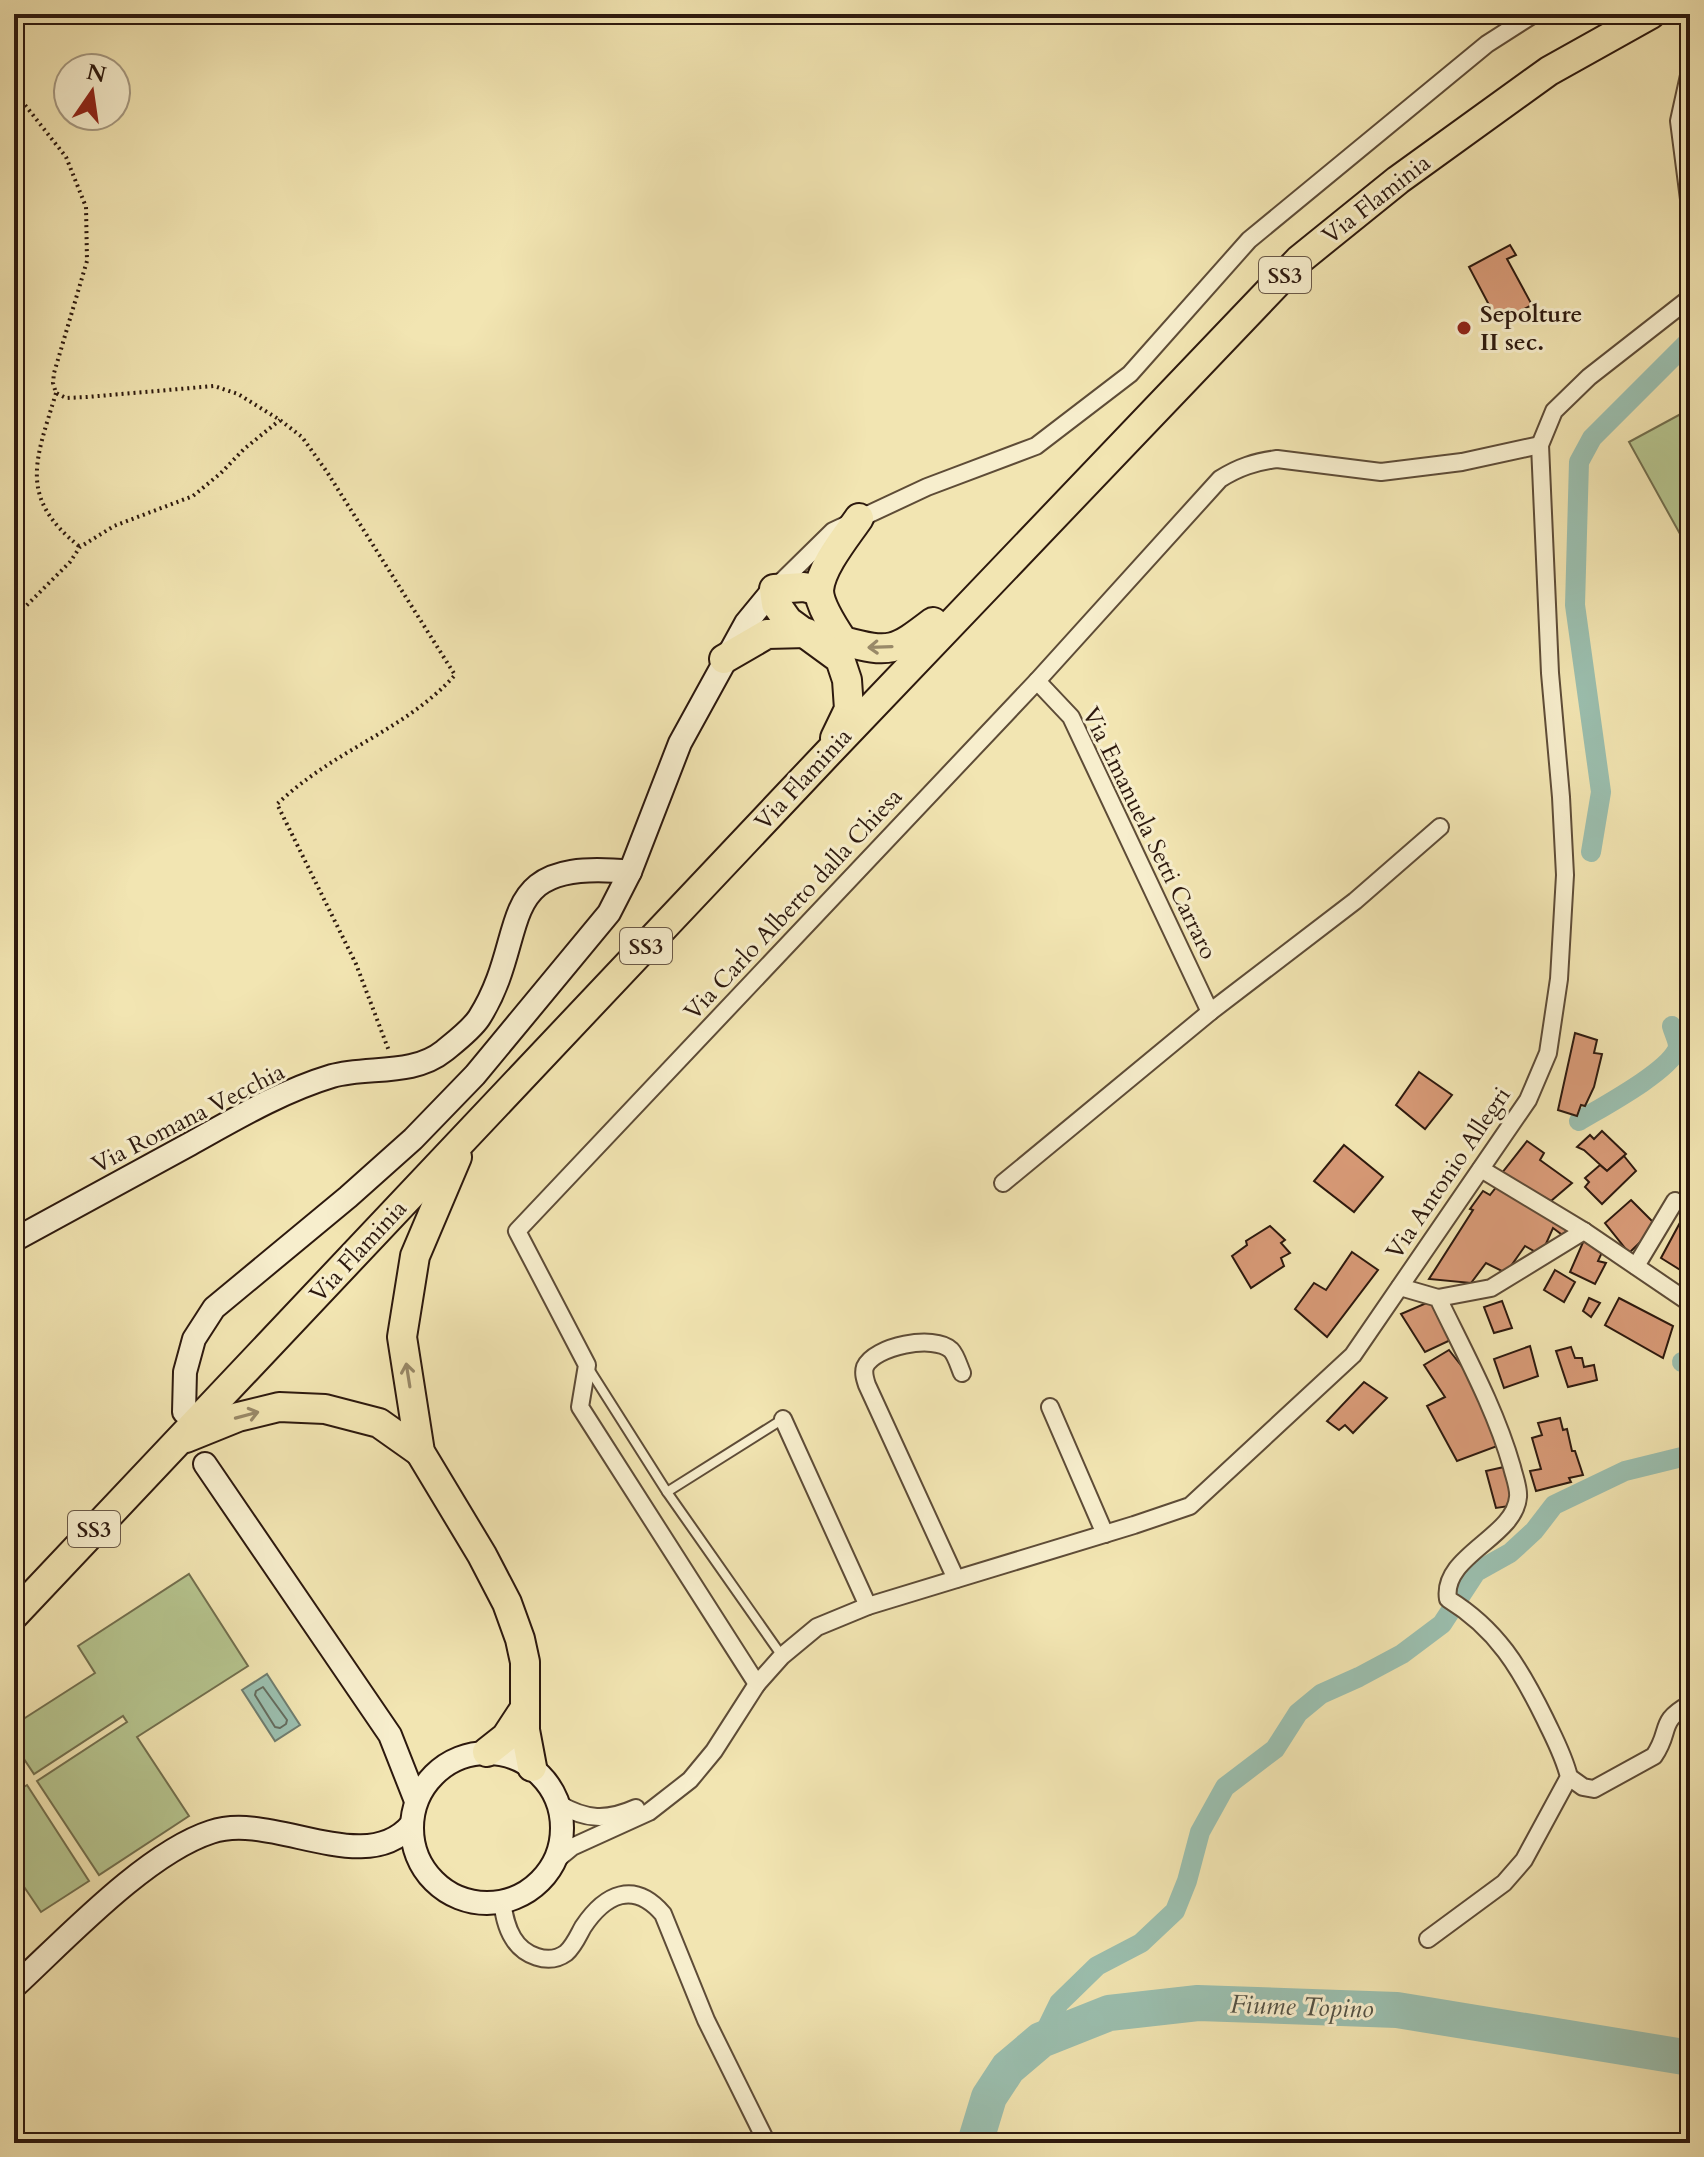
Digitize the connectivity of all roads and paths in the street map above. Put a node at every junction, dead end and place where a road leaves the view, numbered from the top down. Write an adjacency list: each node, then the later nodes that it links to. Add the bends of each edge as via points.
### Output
1 (1534, 14): 10 (street, via 1475,54 1249,240 1130,374 1036,446)
2 (1651, 14): 14 (highway, Via Flaminia / SS3, via 1549,71 1398,180 1299,260)
3 (1690, 71): 5 (street, via 1679,121)
4 (14, 91): 7 (path, via 66,157 86,207 87,261 54,373)
5 (1690, 207)
6 (1690, 298): 9 (street, Via Antonio Allegri, via 1554,411)
7 (56, 393): 8 (path, via 66,398 214,386); 11 (path, via 37,456 40,501)
8 (280, 420): 11 (path, via 193,496 114,526); 23 (path, via 302,437 327,472 455,675 438,695 306,779 277,804 356,964)
9 (1540, 445): 18 (street, Via Carlo Alberto dalla Chiesa, via 1381,472 1277,459 1237,468 1220,479); 25 (street, Via Antonio Allegri, via 1565,875 1559,979 1548,1053 1528,1100)
10 (859, 518): 12 (street, via 833,531); 13 (highway, via 830,560)
11 (80, 547): 15 (path)
12 (774, 589): 13 (highway); 16 (highway, via 776,604 788,621); 17 (main road)
13 (819, 591): 14 (highway, one-way to 13, via 902,646 874,650 843,641)
14 (973, 600): 19 (highway, Via Flaminia / SS3)
15 (14, 618)
16 (807, 633): 17 (highway, via 767,634); 19 (highway, via 840,659 847,680 849,709)
17 (724, 659): 21 (main road, via 680,743)
18 (1037, 681): 22 (street, Via Emanuela Setti Carraro, via 1071,717); 34 (street, Via Carlo Alberto dalla Chiesa, via 517,1231)
19 (828, 753): 24 (highway, Via Flaminia / SS3)
20 (1440, 827): 22 (street, via 1355,901)
21 (630, 872): 23 (main road, Via Romana Vecchia, via 561,873 529,891 478,1020 441,1054); 37 (main road, via 609,913 475,1075 370,1178 214,1308 194,1339 185,1372)
22 (1210, 1012): 26 (street)
23 (395, 1068): 29 (main road, Via Romana Vecchia, via 333,1076 256,1108)
24 (465, 1138): 39 (highway, Via Flaminia / SS3); 40 (highway, one-way to 24, via 402,1337 415,1256)
25 (1481, 1169): 28 (street); 31 (street, Via Antonio Allegri)
26 (1003, 1183)
27 (1675, 1201): 30 (street)
28 (1584, 1231): 30 (street); 32 (street, via 1491,1288)
29 (14, 1240)
30 (1636, 1266): 33 (street)
31 (1400, 1287): 32 (street); 43 (street, Via Antonio Allegri, via 1353,1355 1190,1506)
32 (1438, 1298): 55 (street, via 1502,1431 1519,1495 1514,1512 1453,1574 1446,1588 1448,1599 1504,1646 1527,1682)
33 (1687, 1301)
34 (587, 1365): 42 (lane, Via Carlo Alberto dalla Chiesa); 48 (street, via 580,1407)
35 (962, 1373): 44 (street, via 951,1350 935,1342 915,1342 875,1356 864,1371)
36 (1050, 1407): 43 (street)
37 (184, 1412)
38 (783, 1419): 42 (lane); 45 (street)
39 (175, 1443): 40 (highway, one-way to 40, via 279,1407 325,1409 379,1423); 46 (highway, Via Flaminia / SS3)
40 (420, 1452): 50 (highway, via 507,1603 525,1662)
41 (205, 1464): 51 (main road)
42 (667, 1492): 47 (lane, Via Carlo Alberto dalla Chiesa)
43 (1105, 1534): 44 (street, Via Antonio Allegri)
44 (956, 1579): 45 (street, Via Antonio Allegri)
45 (868, 1606): 47 (street, Via Antonio Allegri, via 817,1627)
46 (14, 1615)
47 (782, 1656): 48 (street, Via Antonio Allegri)
48 (757, 1684): 56 (street, Via Antonio Allegri)
49 (1690, 1704): 55 (street, via 1668,1720 1654,1756 1594,1789)
50 (525, 1708): 52 (highway, via 506,1737); 54 (highway)
51 (390, 1735): 53 (main road, via 418,1757); 57 (main road)
52 (487, 1752): 53 (main road); 54 (main road)
53 (451, 1761): 57 (main road, via 429,1779)
54 (532, 1767): 58 (main road)
55 (1569, 1777): 64 (street, via 1524,1860 1504,1883)
56 (690, 1780): 58 (street, via 653,1801 602,1819); 61 (street, via 649,1812 572,1847)
57 (416, 1801): 59 (main road)
58 (559, 1804): 61 (main road, via 563,1834)
59 (411, 1825): 60 (main road, via 397,1839); 62 (main road)
60 (375, 1845): 62 (main road); 65 (main road, via 344,1845 259,1828 212,1831 157,1861)
61 (555, 1861): 63 (main road, via 539,1883)
62 (424, 1869): 63 (main road, via 446,1891 463,1899)
63 (502, 1902): 66 (street, via 520,1948 544,1959 567,1952 591,1917 616,1897 643,1895 652,1902 663,1914 706,2020)
64 (1428, 1939)
65 (14, 1987)
66 (767, 2143)

